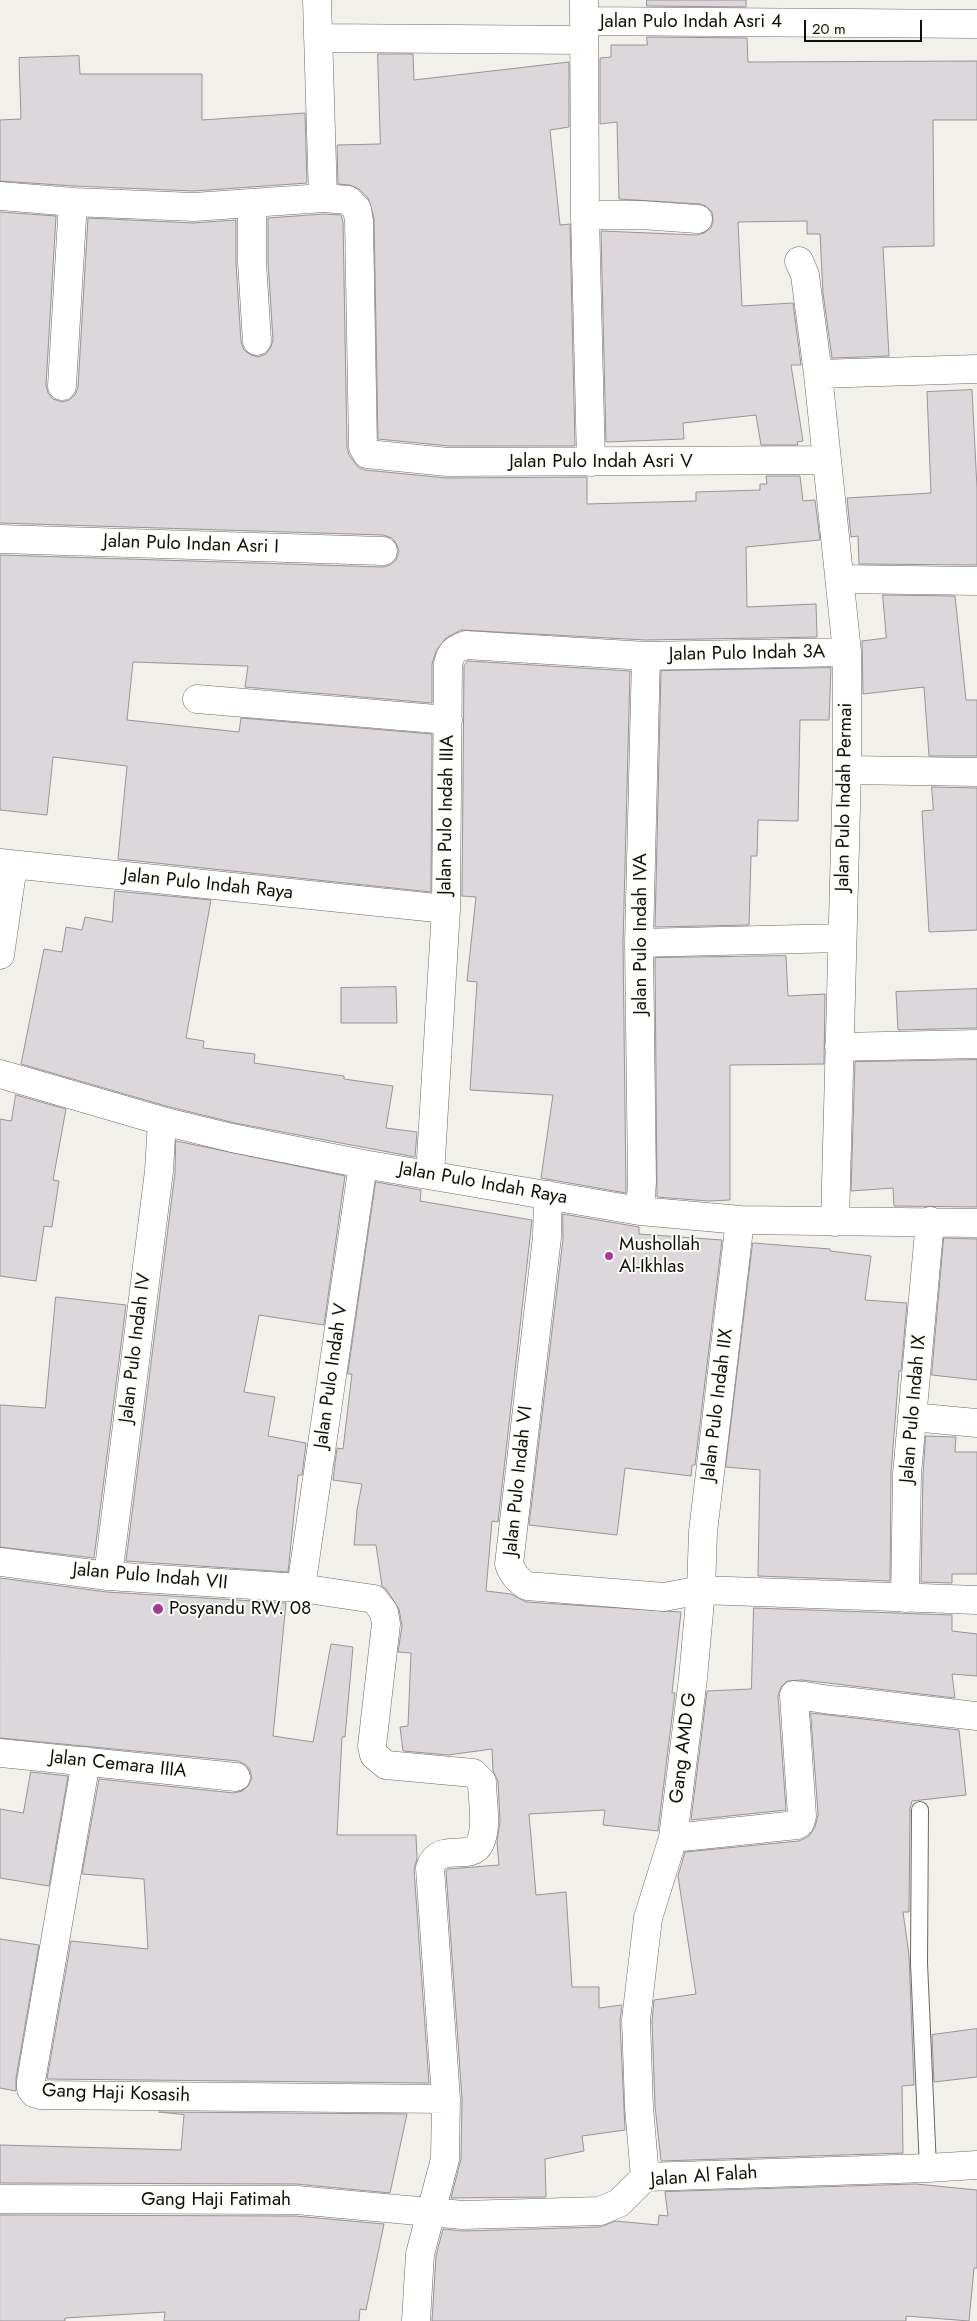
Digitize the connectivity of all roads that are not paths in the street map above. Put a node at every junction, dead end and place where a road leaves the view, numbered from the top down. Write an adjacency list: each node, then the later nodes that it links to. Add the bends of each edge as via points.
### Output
1 (317, 0): 4 (street)
2 (584, 20): 3 (street, Jalan Pulo Indah Asri 4); 4 (street, Jalan Pulo Indah Asri 4); 9 (street)
3 (977, 24)
4 (318, 38): 6 (street)
5 (0, 196): 7 (street)
6 (323, 198): 8 (street); 17 (street, Jalan Pulo Indah Asri V, via 348,200 357,209 363,447 367,454 448,462)
7 (73, 202): 8 (street, via 194,207); 15 (street)
8 (252, 203): 12 (street)
9 (585, 215): 10 (street); 17 (street)
10 (698, 218)
11 (799, 261): 14 (street, Jalan Pulo Indah Permai, via 805,275)
12 (257, 341)
13 (977, 369): 14 (street)
14 (818, 374): 16 (street, Jalan Pulo Indah Permai)
15 (62, 386)
16 (827, 460): 17 (street, Jalan Pulo Indah Asri V); 20 (street, Jalan Pulo Indah Permai)
17 (591, 462)
18 (0, 539): 19 (street, Jalan Pulo Indan Asri I)
19 (383, 550)
20 (840, 579): 21 (street); 22 (street, Jalan Pulo Indah Permai)
21 (977, 581)
22 (847, 652): 23 (street, Jalan Pulo Indah 3A); 26 (street, Jalan Pulo Indah Permai)
23 (646, 656): 25 (street, Jalan Pulo Indah IIIA, via 466,645 456,648 448,664); 31 (street, Jalan Pulo Indah IVA)
24 (197, 698): 25 (street)
25 (448, 720): 29 (street, Jalan Pulo Indah IIIA)
26 (847, 770): 27 (street); 30 (street, Jalan Pulo Indah Permai)
27 (977, 772)
28 (7, 864): 29 (street, Jalan Pulo Indah Raya); 32 (street)
29 (446, 909): 38 (street, Jalan Pulo Indah IIIA)
30 (842, 938): 31 (street); 34 (street, Jalan Pulo Indah Permai)
31 (639, 943): 40 (street, Jalan Pulo Indah IVA)
32 (0, 955)
33 (977, 1044): 34 (street)
34 (840, 1047): 43 (street, Jalan Pulo Indah Permai)
35 (0, 1074): 36 (street, Jalan Pulo Indah Raya)
36 (162, 1121): 37 (street, Jalan Pulo Indah Raya); 48 (street, Jalan Pulo Indah IV, via 159,1171)
37 (363, 1164): 38 (street, Jalan Pulo Indah Raya); 49 (street, Jalan Pulo Indah V)
38 (430, 1175): 39 (street, Jalan Pulo Indah Raya)
39 (548, 1195): 40 (street, Jalan Pulo Indah Raya); 50 (street, Jalan Pulo Indah VI, via 509,1564 512,1572 528,1586 664,1596)
40 (640, 1211): 41 (street, Jalan Pulo Indah Raya)
41 (740, 1220): 43 (street, Jalan Pulo Indah Raya); 50 (street, Jalan Pulo Indah IIX, via 703,1532)
42 (930, 1221): 43 (street, Jalan Pulo Indah Raya); 44 (street, Jalan Pulo Indah Raya); 45 (street, Jalan Pulo Indah IX)
43 (835, 1222)
44 (977, 1223)
45 (912, 1417): 46 (street); 51 (street, Jalan Pulo Indah IX)
46 (977, 1423)
47 (0, 1562): 48 (street, Jalan Pulo Indah VII)
48 (108, 1576): 49 (street, Jalan Pulo Indah VII)
49 (301, 1588): 59 (street, Jalan Pulo Indah VII, via 374,1599 384,1612 386,1624 372,1746 374,1755 386,1765 473,1773 482,1782 484,1833 479,1846 472,1850 439,1854 430,1868)
50 (701, 1590): 51 (street); 58 (street, Gang AMD G)
51 (904, 1598): 52 (street)
52 (977, 1600)
53 (977, 1716): 58 (street, via 794,1695 800,1823)
54 (0, 1753): 55 (street, Jalan Cemara IIIA)
55 (86, 1761): 56 (street, Jalan Cemara IIIA); 59 (street, Gang Haji Kosasih, via 31,2081 34,2093)
56 (236, 1777)
57 (920, 1810): 61 (lane, via 919,1963)
58 (673, 1838): 62 (street, Gang AMD G, via 648,1918 636,2020)
59 (446, 2099): 64 (street, via 445,2159)
60 (977, 2165): 61 (street, Jalan Al Falah)
61 (928, 2168): 62 (street, Jalan Al Falah)
62 (645, 2177): 64 (street, Jalan Al Falah, via 619,2204 600,2211)
63 (0, 2199): 64 (street, Gang Haji Fatimah, via 296,2200)
64 (431, 2212): 65 (street, via 420,2254)
65 (416, 2321)

